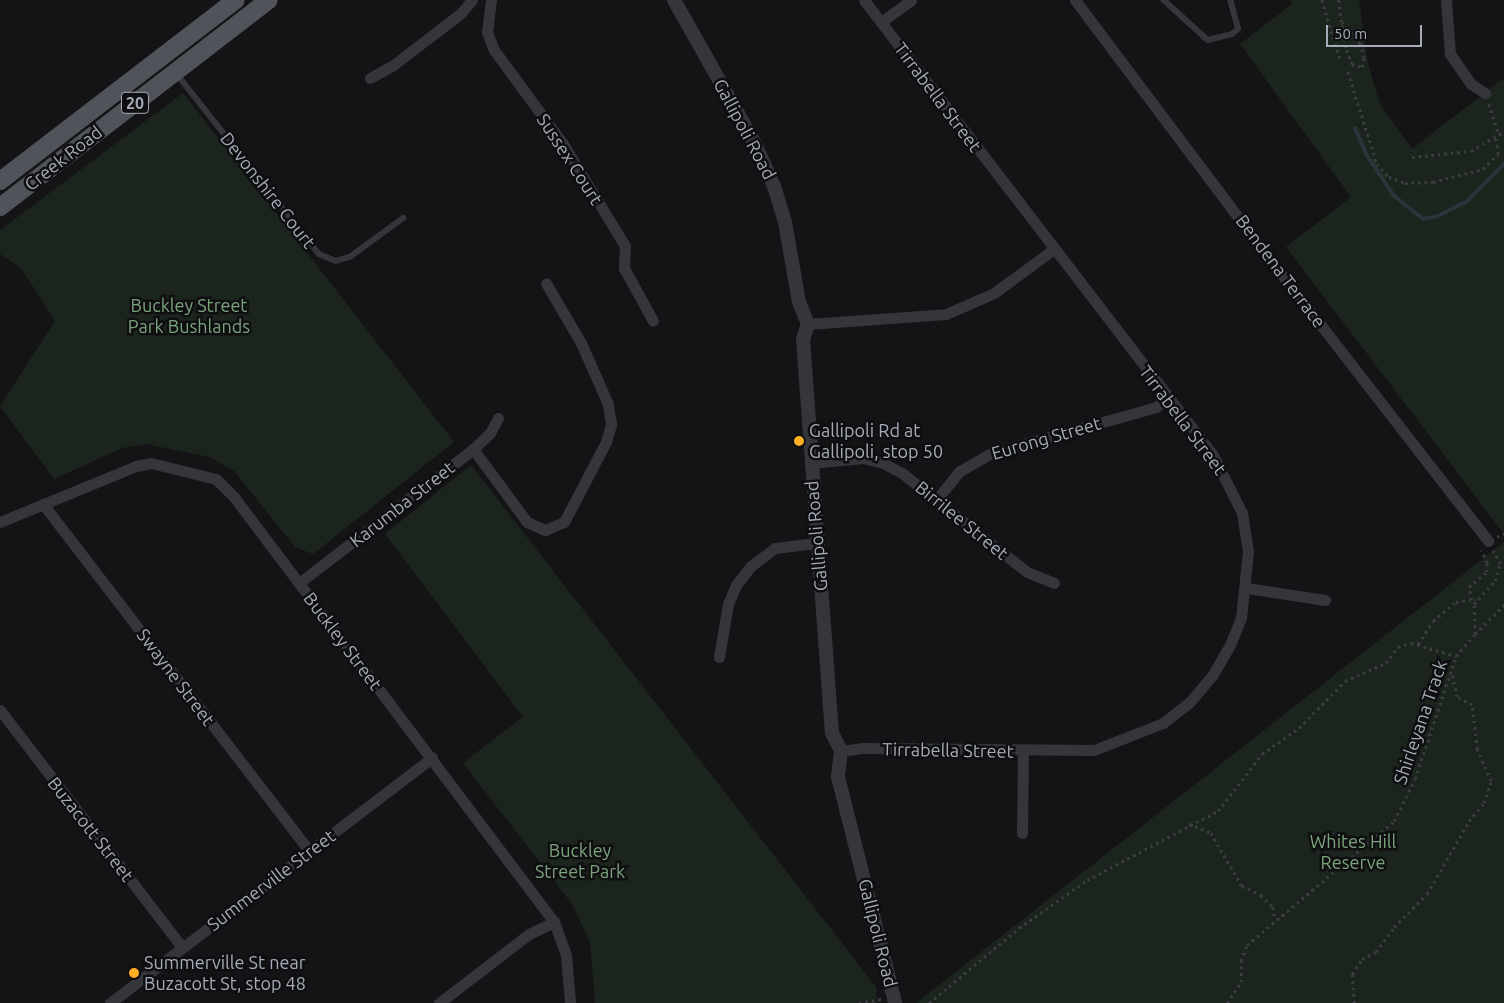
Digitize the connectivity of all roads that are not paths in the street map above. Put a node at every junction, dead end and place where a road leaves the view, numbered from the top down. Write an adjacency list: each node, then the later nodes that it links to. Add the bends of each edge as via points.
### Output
1 (236, 0): 16 (main road, Creek Road / 20)
2 (269, 0): 13 (main road, Creek Road / 20)
3 (472, 0): 14 (street, via 461,14 392,66)
4 (491, 0): 21 (street, Sussex Court, via 487,32 494,50 563,144 625,246 624,268)
5 (674, 0): 22 (street, Gallipoli Road, via 755,144 774,186 785,222 799,302)
6 (864, 0): 12 (street, Tirrabella Street)
7 (911, 0): 12 (street)
8 (1075, 0): 31 (street, Bendena Terrace)
9 (1164, 0): 10 (lane, via 1208,40 1232,34 1238,29)
10 (1230, 0)
11 (1446, 0): 15 (street, via 1450,54 1471,84)
12 (882, 22): 19 (street, Tirrabella Street)
13 (176, 72): 17 (main road, Creek Road / 20); 18 (lane, Devonshire Court, via 319,254 336,261 350,257)
14 (370, 78)
15 (1485, 93)
16 (0, 181)
17 (0, 207)
18 (403, 218)
19 (1054, 249): 22 (street, via 994,293 946,314); 23 (street, Tirrabella Street)
20 (546, 283): 25 (street, via 581,343 608,404 611,424 606,442 564,522 545,530 527,522)
21 (653, 321)
22 (808, 324): 26 (street, Gallipoli Road, via 803,339)
23 (1169, 398): 27 (street, Eurong Street, via 1156,407 989,454 960,471); 34 (street, Tirrabella Street, via 1213,455 1242,513 1248,551)
24 (498, 418): 25 (street, Karumba Street, via 490,433)
25 (473, 449): 32 (street, Karumba Street)
26 (810, 463): 27 (street, Birrilee Street, via 863,458 881,462 902,472); 30 (street, Gallipoli Road)
27 (937, 499): 33 (street, Birrilee Street, via 1027,572)
28 (43, 504): 29 (street, Buckley Street); 32 (street, Buckley Street, via 136,466 151,463 216,479 234,497); 42 (street, Swayne Street)
29 (0, 522)
30 (816, 542): 36 (street, via 775,548 751,566 736,585 728,604); 38 (street, Gallipoli Road, via 832,733)
31 (1484, 544)
32 (299, 583): 40 (street, Buckley Street)
33 (1054, 584)
34 (1247, 588): 35 (street); 39 (street, Tirrabella Street, via 1241,618 1212,676 1189,703 1163,723 1094,750)
35 (1324, 600)
36 (719, 657)
37 (0, 710): 44 (street, Buzacott Street)
38 (841, 751): 39 (street, Tirrabella Street, via 862,748); 45 (street, Gallipoli Road, via 838,777)
39 (1023, 752): 41 (street)
40 (432, 758): 42 (street, Summerville Street); 43 (street, Buckley Street)
41 (1022, 833)
42 (309, 851): 44 (street, Summerville Street)
43 (554, 922): 47 (street, via 529,934); 48 (street, Buckley Street, via 566,955)
44 (182, 947): 46 (street, Summerville Street)
45 (894, 1000)
46 (110, 1003)
47 (438, 1003)
48 (570, 1003)

